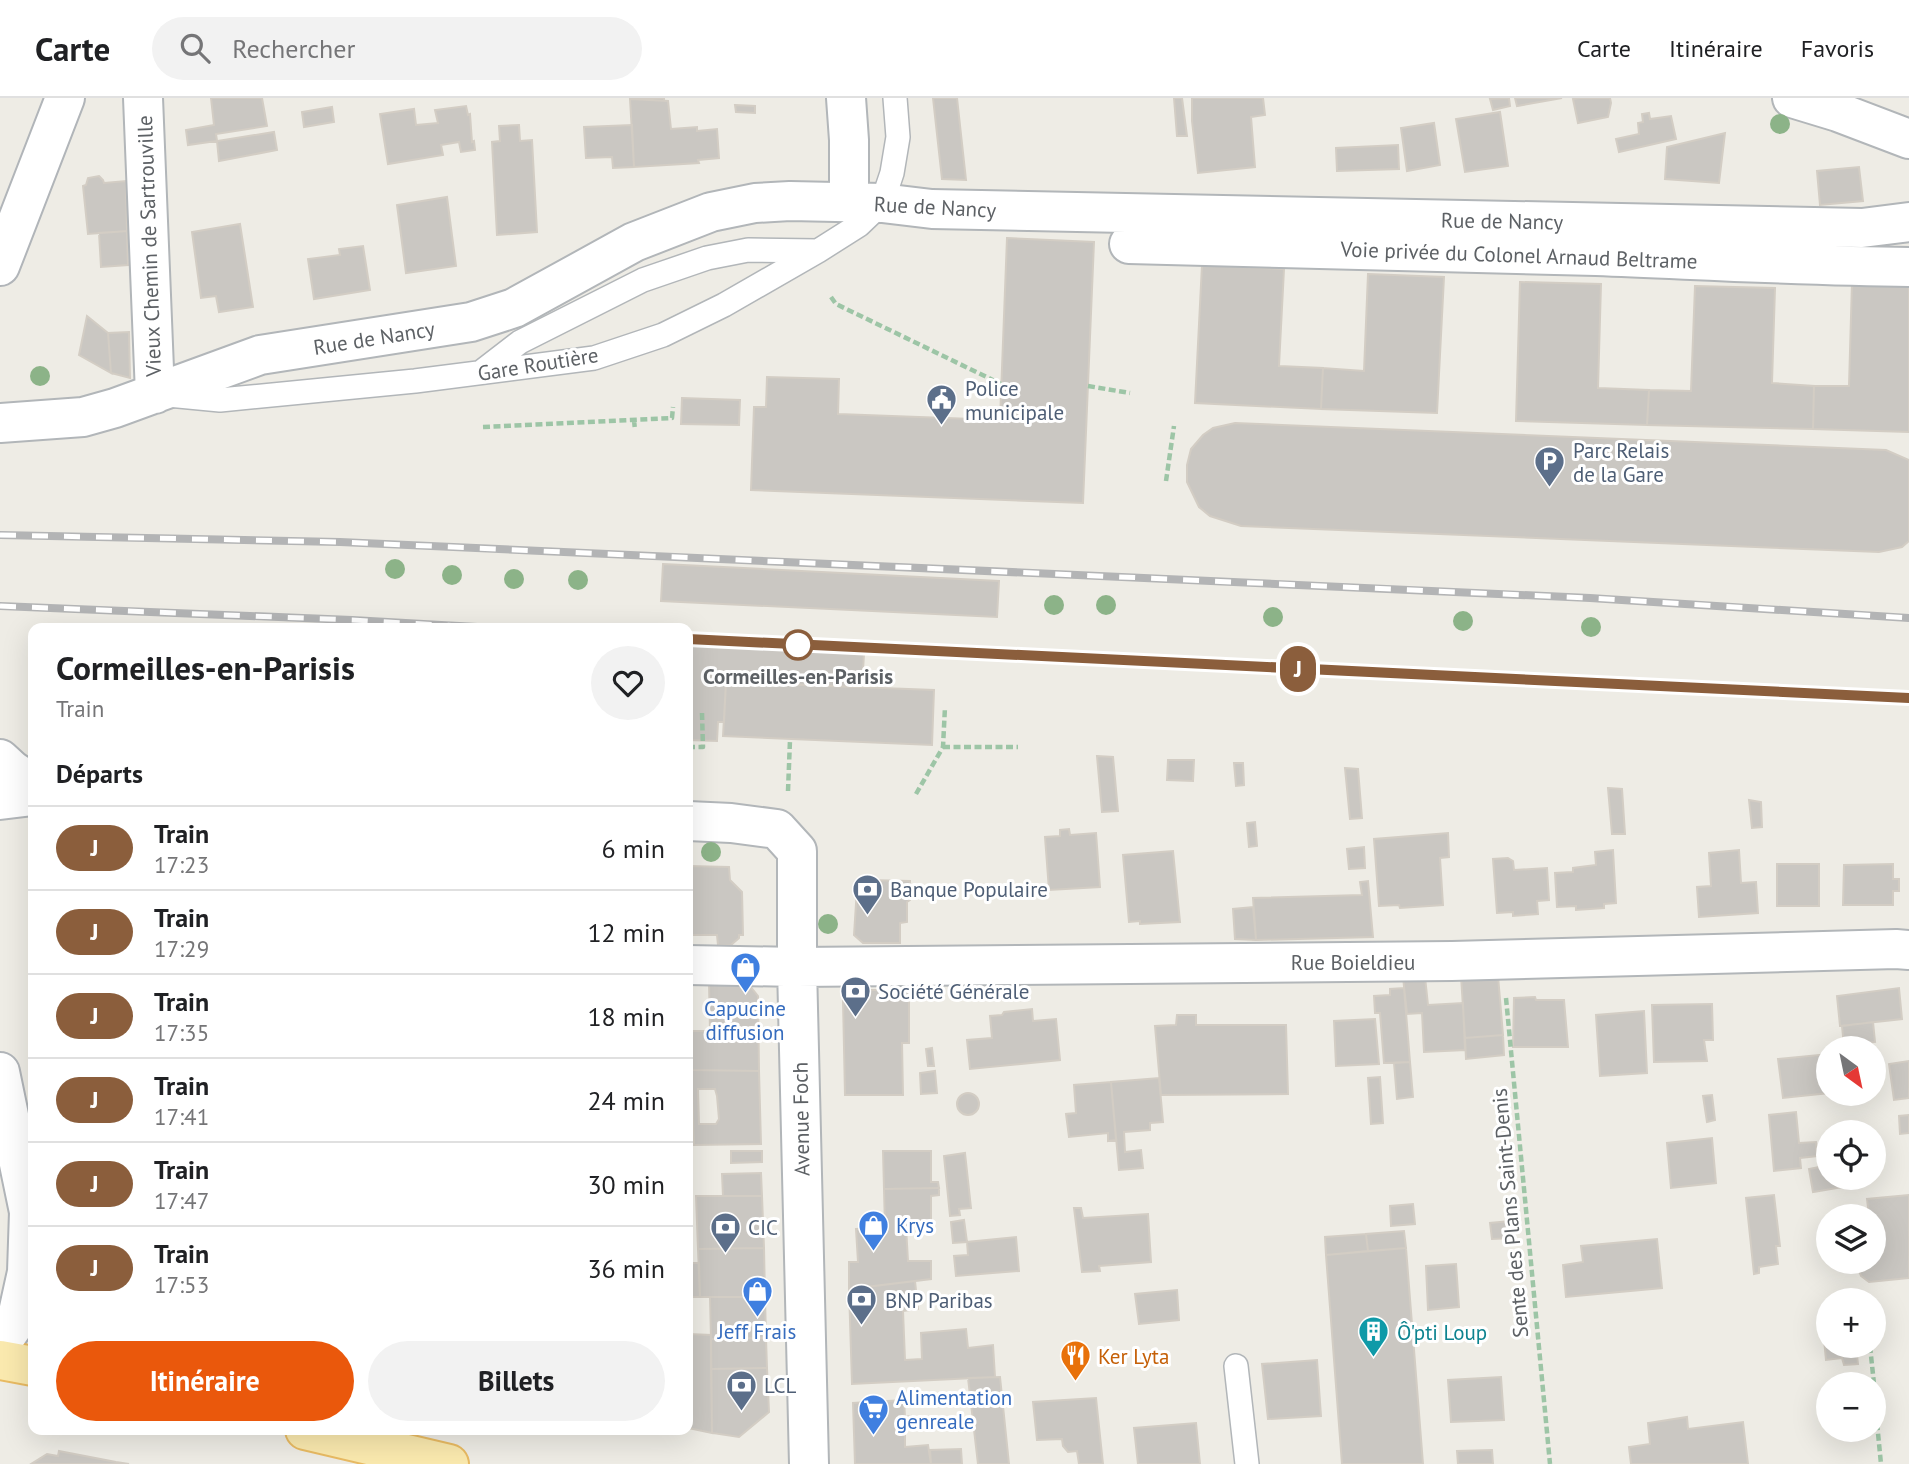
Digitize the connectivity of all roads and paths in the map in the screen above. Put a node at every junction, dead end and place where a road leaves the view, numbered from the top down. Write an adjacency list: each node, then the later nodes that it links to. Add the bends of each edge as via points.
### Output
1 (65, 98): 11 (street)
2 (143, 98): 18 (street, Vieux Chemin de Sartrouville)
3 (846, 98): 7 (street, via 849,140)
4 (895, 98): 7 (lane, via 898,137 892,173)
5 (1792, 98): 6 (street)
6 (1909, 139)
7 (865, 203): 8 (street, Rue de Nancy, via 944,209 1849,228); 10 (lane, Gare Routière, via 859,225); 18 (street, Rue de Nancy, via 771,202 710,212 634,242 514,308 471,323 260,355)
8 (1909, 222)
9 (1129, 244): 12 (street, Voie privée du Colonel Arnaud Beltrame)
10 (818, 251): 14 (lane, Gare Routière, via 663,335 594,358); 14 (lane, via 748,250 707,258 643,280 520,342)
11 (0, 266)
12 (1909, 267)
13 (831, 297): 15 (path, via 836,304)
14 (478, 374): 18 (lane, Gare Routière, via 220,400)
15 (1001, 384)
16 (1088, 386): 17 (path)
17 (1130, 393)
18 (155, 394): 21 (street, Rue de Nancy, via 83,417)
19 (673, 407): 20 (path, via 672,418)
20 (634, 420): 23 (path); 24 (path)
21 (0, 423)
22 (1174, 426): 25 (path)
23 (483, 427)
24 (635, 430)
25 (1166, 481)
26 (945, 707): 30 (path)
27 (702, 713): 29 (path, via 703,747)
28 (790, 740): 34 (path)
29 (693, 747)
30 (943, 747): 31 (path); 35 (path)
31 (1017, 747)
32 (0, 759): 33 (street)
33 (28, 781)
34 (788, 790)
35 (916, 794)
36 (28, 797): 37 (street)
37 (0, 800)
38 (693, 821): 42 (street, Avenue Foch, via 777,829 797,851)
39 (1909, 950): 40 (street, Rue Boieldieu)
40 (1502, 959): 42 (street, Rue Boieldieu); 56 (path, Sente des Plans Saint-Denis)
41 (693, 965): 42 (street, Rue Boieldieu)
42 (797, 967): 54 (street, Avenue Foch)
43 (0, 1072): 44 (street)
44 (25, 1132): 45 (street)
45 (28, 1192)
46 (28, 1242): 47 (street, via 16,1322)
47 (0, 1345)
48 (0, 1360): 49 (main road)
49 (28, 1365)
50 (1236, 1366): 55 (lane)
51 (326, 1435): 53 (main road)
52 (1879, 1442): 57 (path)
53 (449, 1464)
54 (809, 1464)
55 (1247, 1464)
56 (1550, 1464)
57 (1881, 1464)

